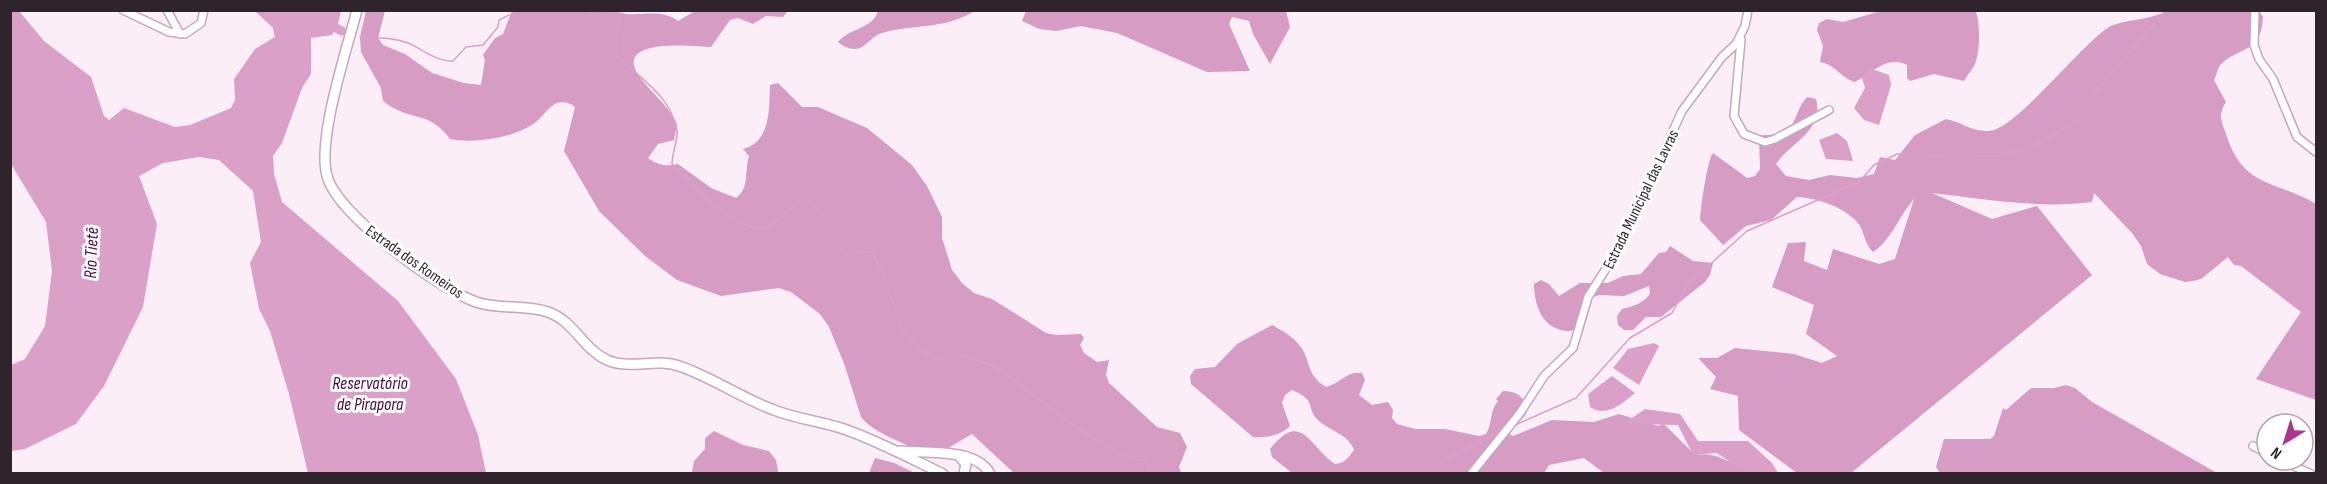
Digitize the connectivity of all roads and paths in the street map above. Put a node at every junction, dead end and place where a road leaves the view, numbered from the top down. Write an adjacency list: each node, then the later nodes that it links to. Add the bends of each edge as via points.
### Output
1 (123, 10): 7 (street)
2 (167, 10): 7 (street)
3 (204, 10): 7 (street, via 197,28)
4 (357, 10): 11 (main road, Estrada dos Romeiros, via 326,139 325,166 330,186 381,240 462,297 555,315 608,360 677,365 776,411 843,429)
5 (1748, 10): 8 (street, Estrada Municipal das Lavras)
6 (2255, 10): 10 (street, via 2254,45 2259,59 2273,79 2297,137)
7 (180, 34)
8 (1741, 37): 9 (street, via 1734,116 1743,134 1765,142); 16 (street, Estrada Municipal das Lavras, via 1682,111 1621,245 1588,297 1574,348 1537,384 1520,413)
9 (1829, 110)
10 (2316, 152)
11 (894, 450): 12 (main road); 13 (main road, Estrada dos Romeiros)
12 (958, 455): 14 (main road, via 966,464); 15 (main road, via 976,458)
13 (943, 474)
14 (964, 474)
15 (990, 474)
16 (1471, 474)

